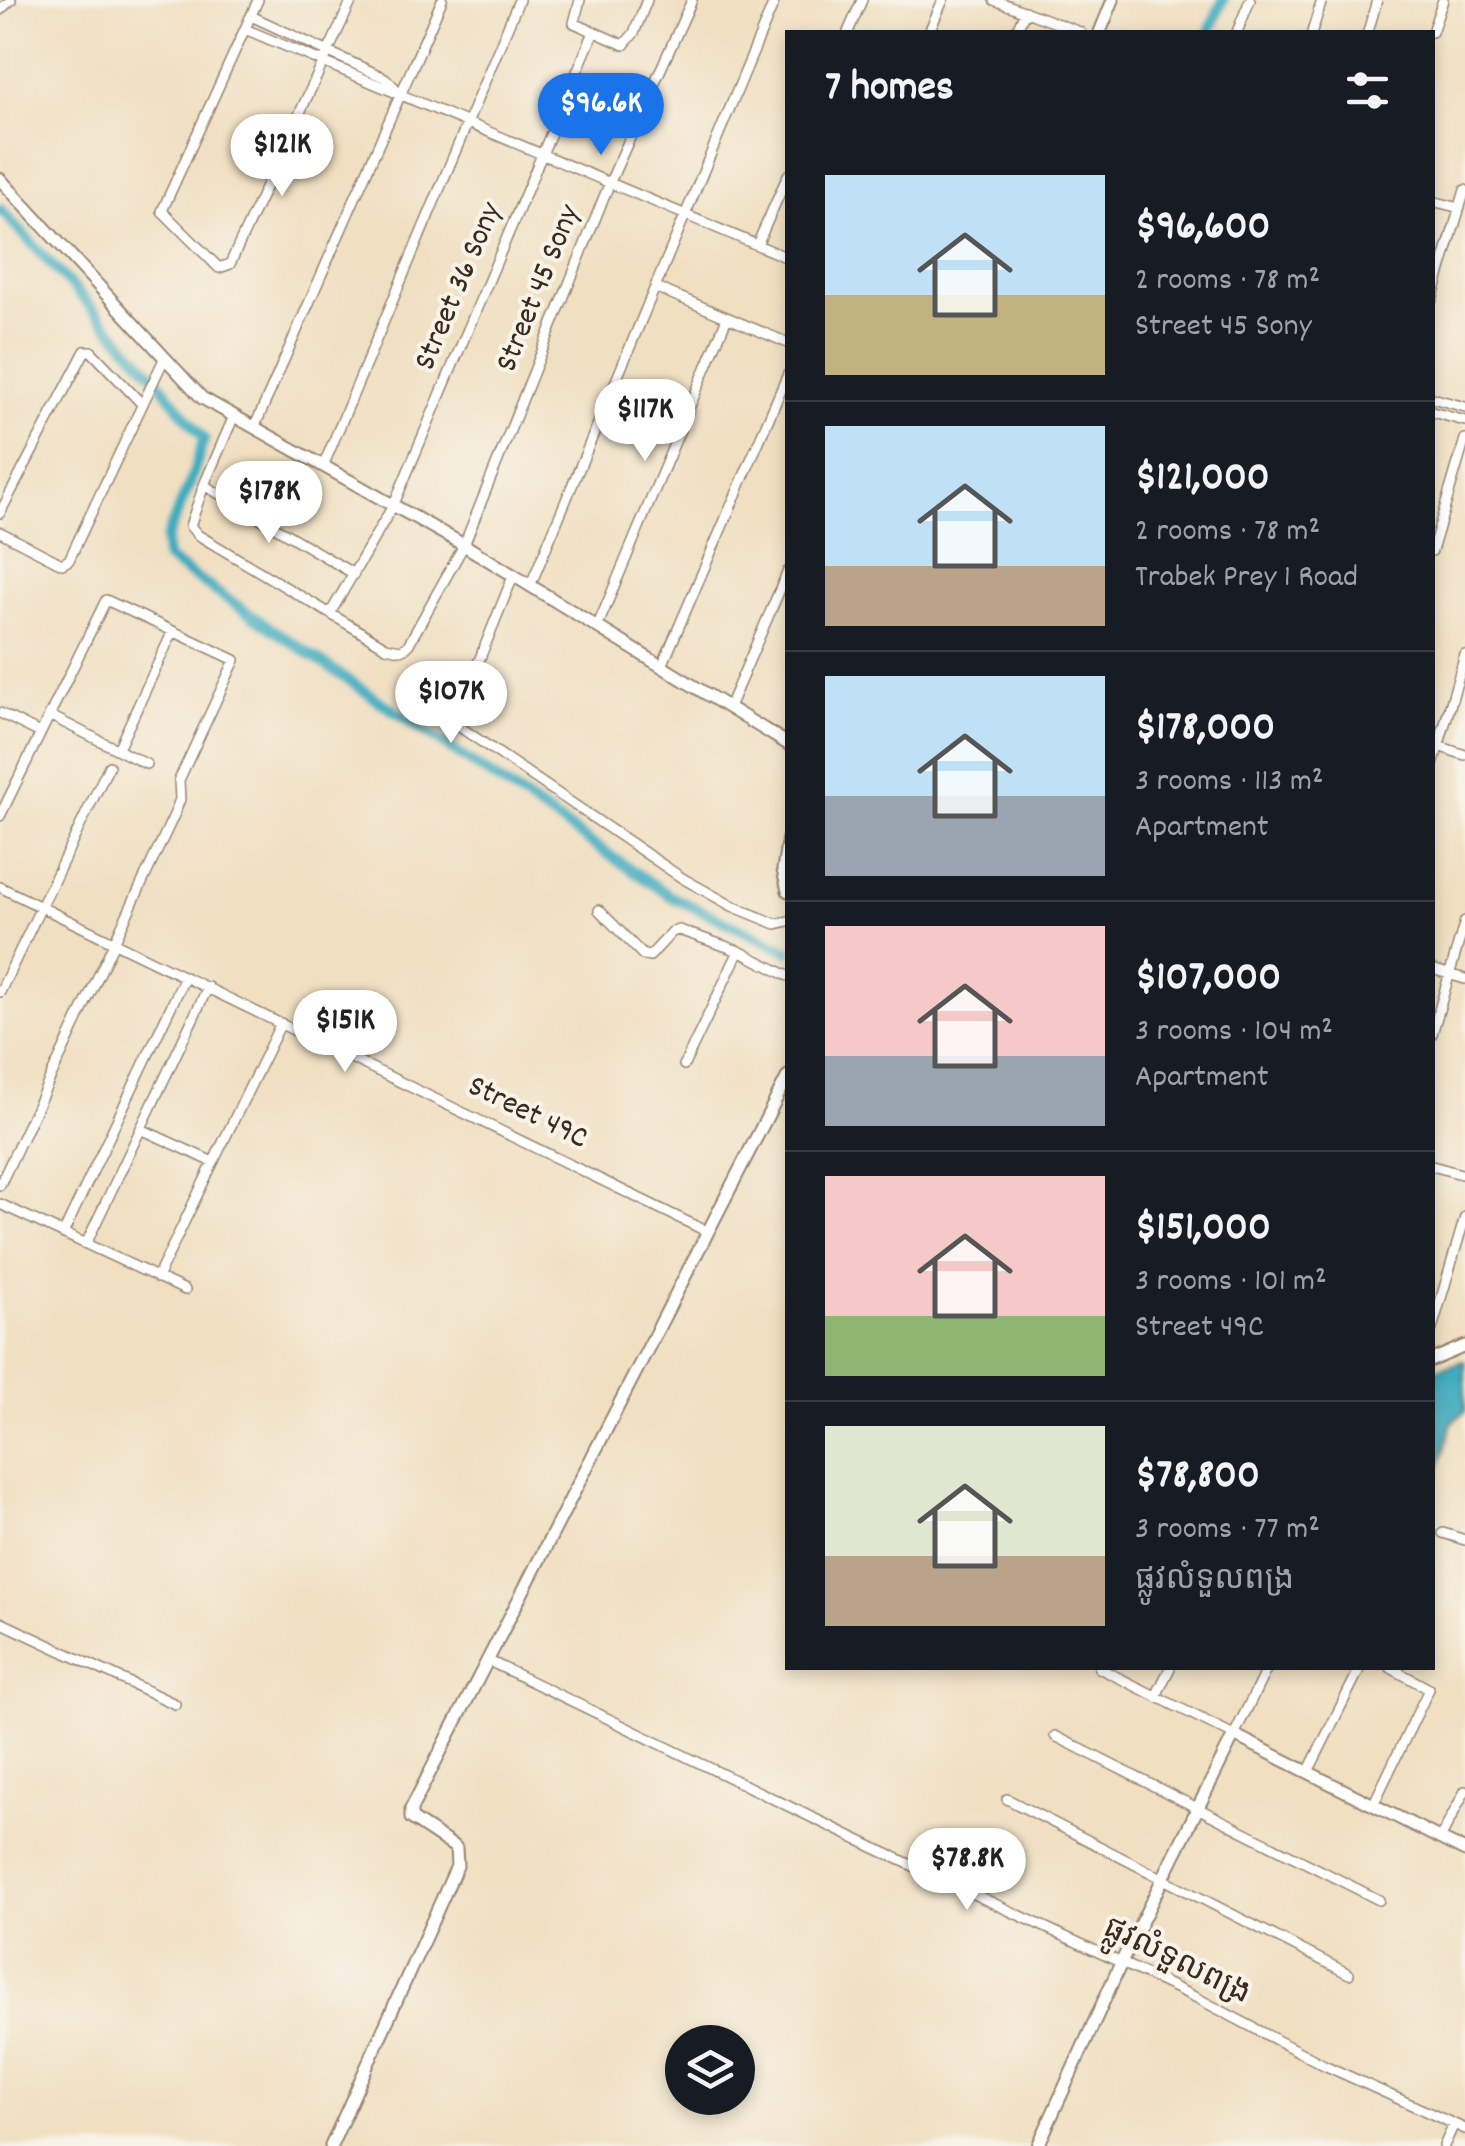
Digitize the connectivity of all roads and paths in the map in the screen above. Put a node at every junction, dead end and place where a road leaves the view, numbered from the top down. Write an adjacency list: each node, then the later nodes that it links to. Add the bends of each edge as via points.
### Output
1 (10, 0): 18 (street)
2 (258, 0): 20 (street)
3 (352, 0): 32 (street)
4 (442, 0): 34 (street)
5 (519, 0): 35 (street)
6 (580, 0): 31 (street, via 574,23)
7 (647, 0): 31 (street, via 629,42)
8 (692, 0): 39 (street, Street 45 Sony)
9 (775, 0): 43 (street)
10 (862, 0): 22 (street)
11 (943, 0): 23 (street)
12 (994, 0): 19 (street)
13 (1113, 0): 26 (street)
14 (1250, 0): 27 (street)
15 (1322, 0): 28 (street)
16 (1377, 0): 29 (street)
17 (1442, 0): 30 (street)
18 (0, 10)
19 (1025, 11): 24 (street); 25 (street)
20 (250, 16): 21 (street); 32 (street)
21 (245, 28): 33 (street); 33 (street, via 162,211 218,268 230,264)
22 (849, 30)
23 (930, 30)
24 (1017, 30)
25 (1075, 30)
26 (1101, 30)
27 (1237, 30)
28 (1313, 30)
29 (1369, 30)
30 (1433, 30)
31 (593, 34): 36 (street, Street 36 Sony)
32 (328, 52): 33 (street); 34 (street, via 385,78)
33 (324, 64): 34 (street)
34 (400, 94): 35 (street); 58 (street)
35 (468, 122): 36 (street); 60 (street)
36 (544, 154): 39 (street); 62 (street, Street 36 Sony)
37 (0, 179): 50 (street)
38 (785, 181): 44 (street)
39 (610, 182): 43 (street); 66 (street, Street 45 Sony)
40 (1465, 190): 42 (street)
41 (1435, 202): 42 (street)
42 (1460, 208): 47 (street)
43 (686, 215): 44 (street); 46 (street)
44 (758, 246): 45 (street)
45 (785, 257)
46 (655, 287): 48 (street); 70 (street)
47 (1435, 290)
48 (727, 318): 49 (street); 72 (street)
49 (785, 342)
50 (162, 363): 53 (street); 56 (street)
51 (785, 381): 75 (street)
52 (1435, 399): 54 (street)
53 (144, 400): 63 (street, via 85,351); 64 (street, via 69,560 62,564)
54 (1465, 407)
55 (1435, 413): 57 (street)
56 (234, 416): 58 (street); 61 (street)
57 (1465, 421)
58 (254, 426): 60 (street)
59 (1465, 439): 65 (street)
60 (324, 464): 62 (street)
61 (204, 485): 67 (street); 71 (street, via 190,520 198,534)
62 (394, 504): 66 (street); 67 (street, Street 36 Sony)
63 (0, 513)
64 (0, 532)
65 (1435, 541)
66 (464, 545): 68 (street); 71 (street, Street 45 Sony, via 408,647 386,647)
67 (354, 574): 71 (street, Street 36 Sony)
68 (514, 574): 70 (street); 91 (street, via 448,719 682,878 732,906)
69 (785, 578): 76 (street)
70 (531, 584): 72 (street)
71 (331, 612)
72 (598, 626): 75 (street)
73 (173, 631): 78 (street, via 106,600); 82 (street); 92 (street, via 235,661 179,780 175,813)
74 (1465, 655): 81 (street)
75 (662, 666): 76 (street)
76 (729, 706): 80 (street)
77 (0, 713): 79 (street)
78 (49, 715): 79 (street); 82 (street)
79 (40, 733): 86 (street)
80 (785, 742)
81 (1436, 745): 83 (street)
82 (118, 749): 84 (street)
83 (1465, 754)
84 (146, 764)
85 (109, 766): 88 (street)
86 (0, 816)
87 (0, 887): 88 (street, Street 49C)
88 (41, 907): 92 (street, Street 49C); 100 (street)
89 (599, 910): 93 (street, via 643,955 679,930)
90 (1465, 921): 96 (street)
91 (785, 922)
92 (114, 942): 97 (street, Street 49C); 112 (street)
93 (739, 951): 95 (street); 103 (street)
94 (1435, 970): 96 (street)
95 (785, 974)
96 (1450, 974): 98 (street); 102 (street)
97 (185, 976): 99 (street, Street 49C); 105 (street)
98 (1465, 978)
99 (208, 987): 101 (street, Street 49C); 106 (street)
100 (0, 992)
101 (281, 1022): 109 (street); 115 (street, Street 49C)
102 (1435, 1024)
103 (684, 1065)
104 (785, 1082): 115 (street)
105 (123, 1107): 106 (street); 107 (street)
106 (146, 1118): 108 (street)
107 (114, 1127): 108 (street); 116 (street)
108 (139, 1133): 109 (street); 117 (street)
109 (214, 1162): 118 (street)
110 (1435, 1167): 111 (street)
111 (1465, 1175)
112 (0, 1185)
113 (0, 1204): 116 (street)
114 (1465, 1217): 120 (street)
115 (706, 1231): 126 (street)
116 (63, 1234): 117 (street)
117 (86, 1244): 118 (street)
118 (157, 1278): 119 (street)
119 (184, 1290)
120 (1435, 1319)
121 (1465, 1346): 122 (street)
122 (1435, 1359)
123 (1443, 1533): 124 (street)
124 (1465, 1540)
125 (0, 1622): 133 (street)
126 (487, 1660): 145 (street, ផ្លូវលំទួលពង្រ); 149 (street, via 410,1812 456,1848 455,1874)
127 (1103, 1670): 132 (street)
128 (1169, 1670): 132 (street)
129 (1266, 1670): 134 (street)
130 (1359, 1670): 136 (street)
131 (1395, 1670): 139 (street, via 1428,1689)
132 (1156, 1696): 134 (street)
133 (175, 1704)
134 (1234, 1735): 136 (street); 140 (street)
135 (1055, 1736): 140 (street)
136 (1308, 1772): 139 (street)
137 (1465, 1791): 141 (street)
138 (1007, 1799): 143 (street)
139 (1372, 1805): 141 (street)
140 (1198, 1808): 143 (street); 144 (street)
141 (1440, 1839): 142 (street)
142 (1465, 1851)
143 (1164, 1877): 145 (street); 146 (street)
144 (1379, 1900)
145 (1121, 1963): 147 (street, ផ្លូវលំទួលពង្រ); 150 (street)
146 (1349, 1974)
147 (1454, 2124): 148 (street, ផ្លូវលំទួលពង្រ); 151 (street)
148 (1465, 2129)
149 (331, 2146)
150 (1038, 2146)
151 (1444, 2146)

